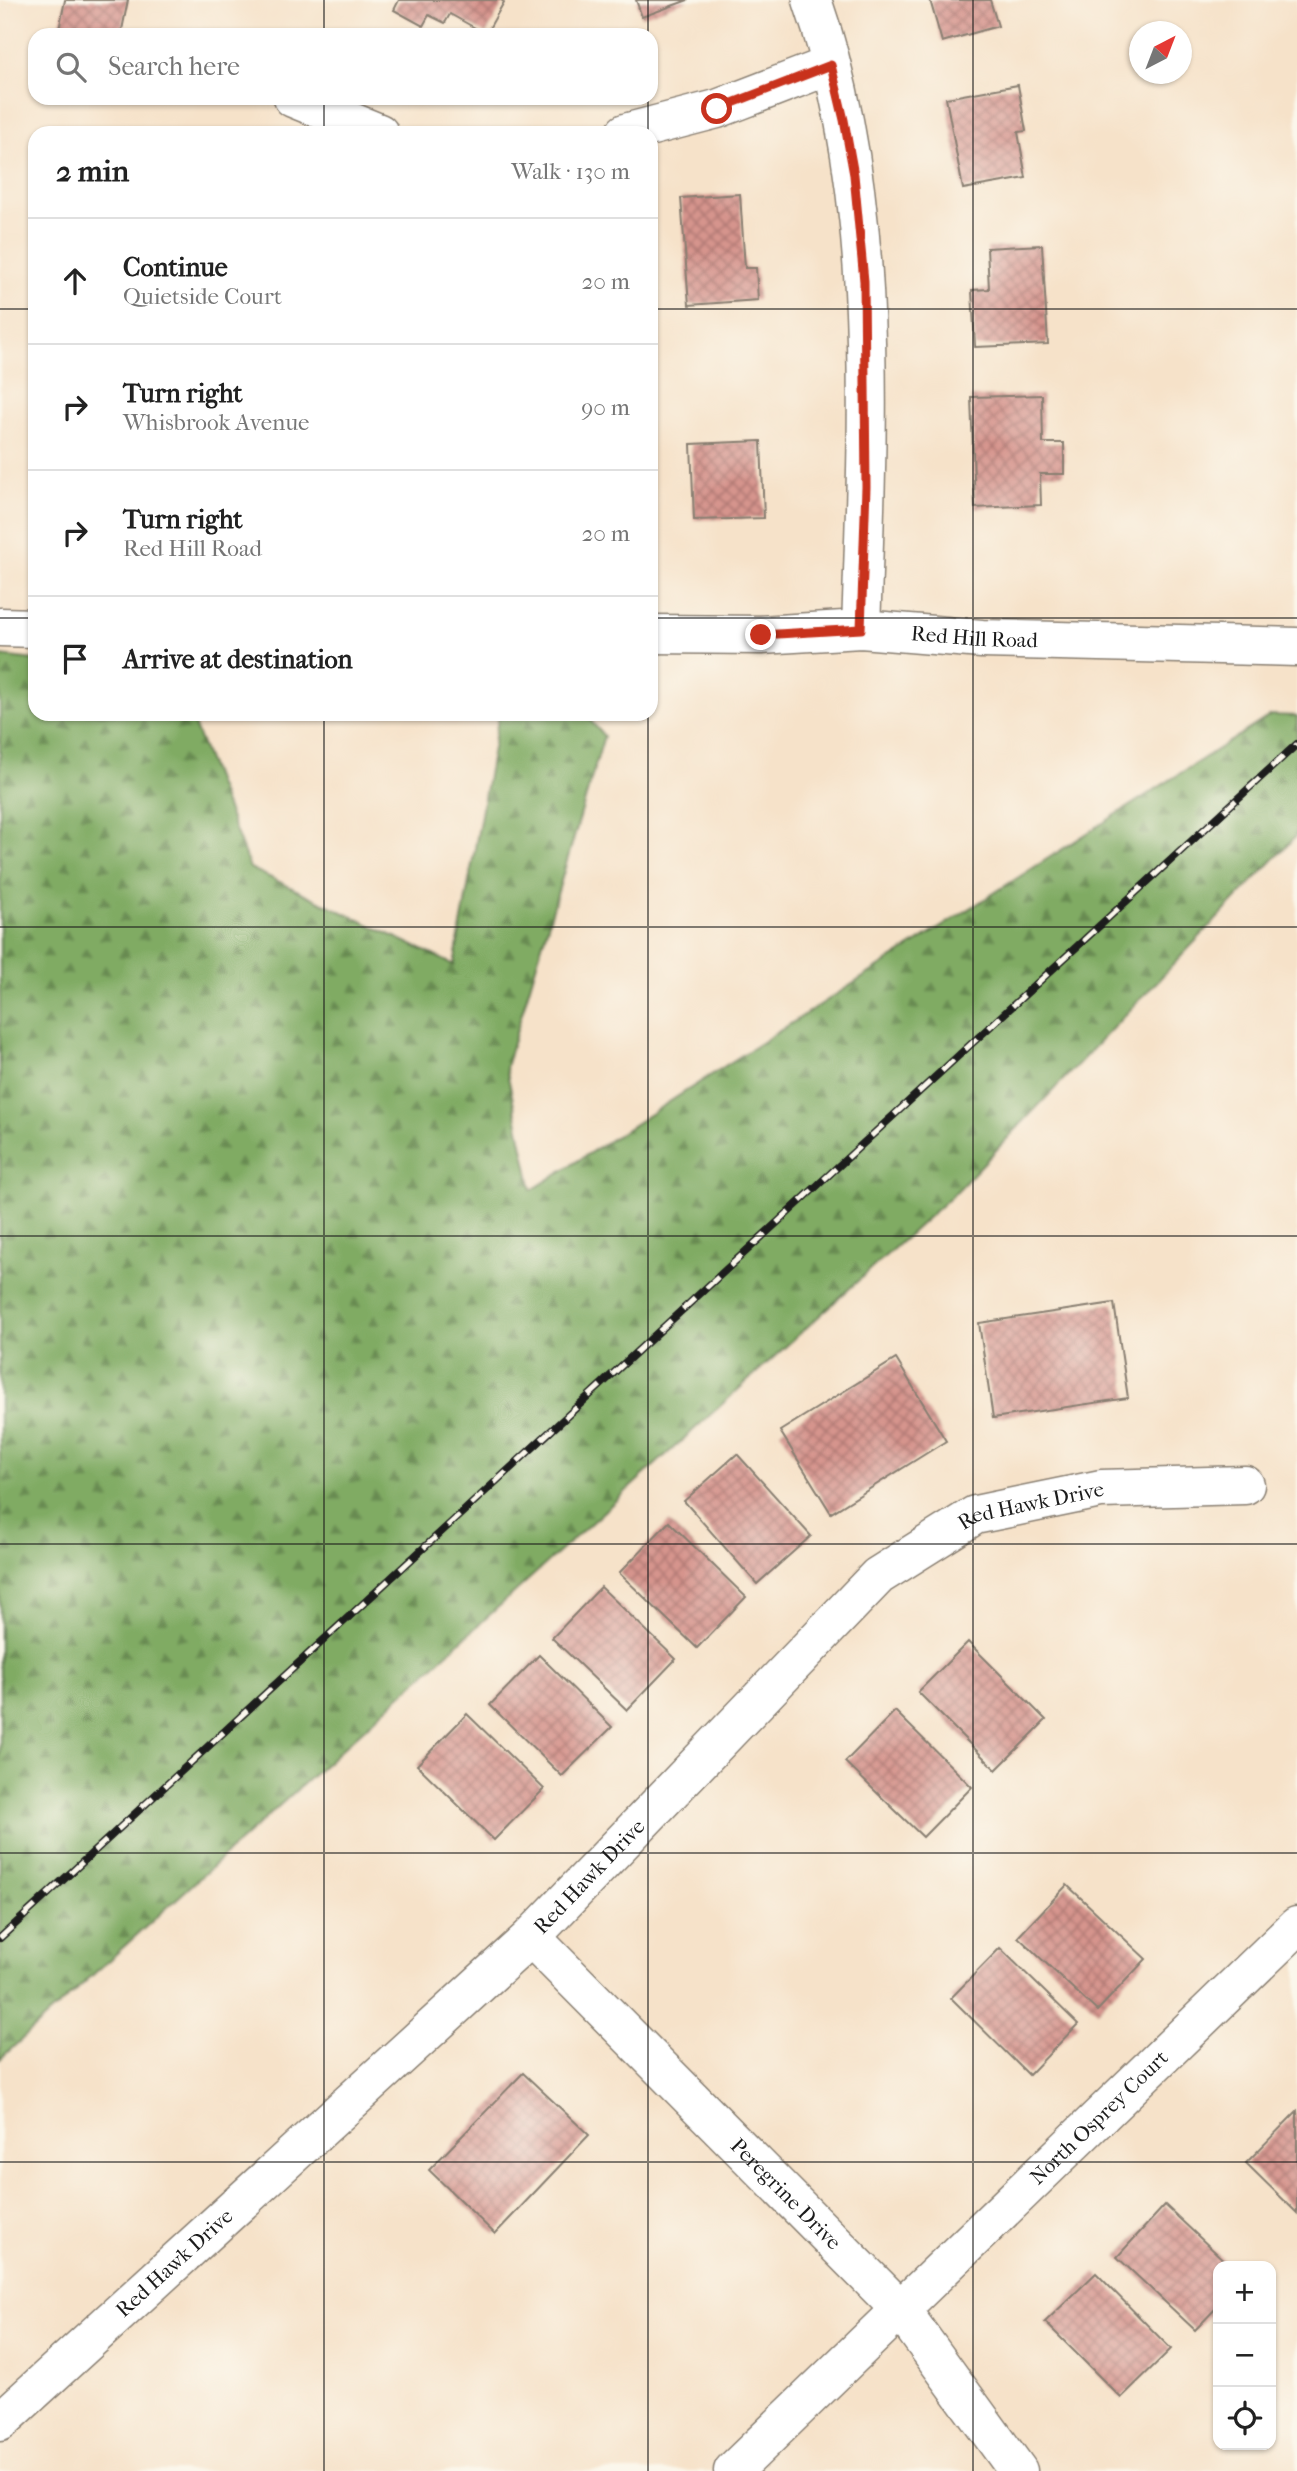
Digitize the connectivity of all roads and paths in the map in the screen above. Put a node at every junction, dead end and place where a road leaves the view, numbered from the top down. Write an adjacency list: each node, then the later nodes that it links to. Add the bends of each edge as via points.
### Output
1 (812, 0): 2 (street)
2 (831, 65): 5 (street, via 717,109); 8 (street, via 854,175 864,281 866,487)
3 (310, 105): 4 (street)
4 (362, 126)
5 (652, 126)
6 (0, 627): 7 (street)
7 (28, 628)
8 (861, 629): 9 (street, Red Hill Road, via 761,635); 10 (street, Red Hill Road, via 982,639)
9 (658, 634)
10 (1297, 647)
11 (1245, 1485): 13 (street, Red Hawk Drive, via 1101,1489 975,1515 878,1576)
12 (1297, 1926): 14 (street, North Osprey Court)
13 (531, 1937): 14 (street, Peregrine Drive); 15 (street, Red Hawk Drive)
14 (901, 2310): 16 (street, North Osprey Court); 17 (street, Peregrine Drive)
15 (0, 2422)
16 (733, 2471)
17 (1018, 2471)

